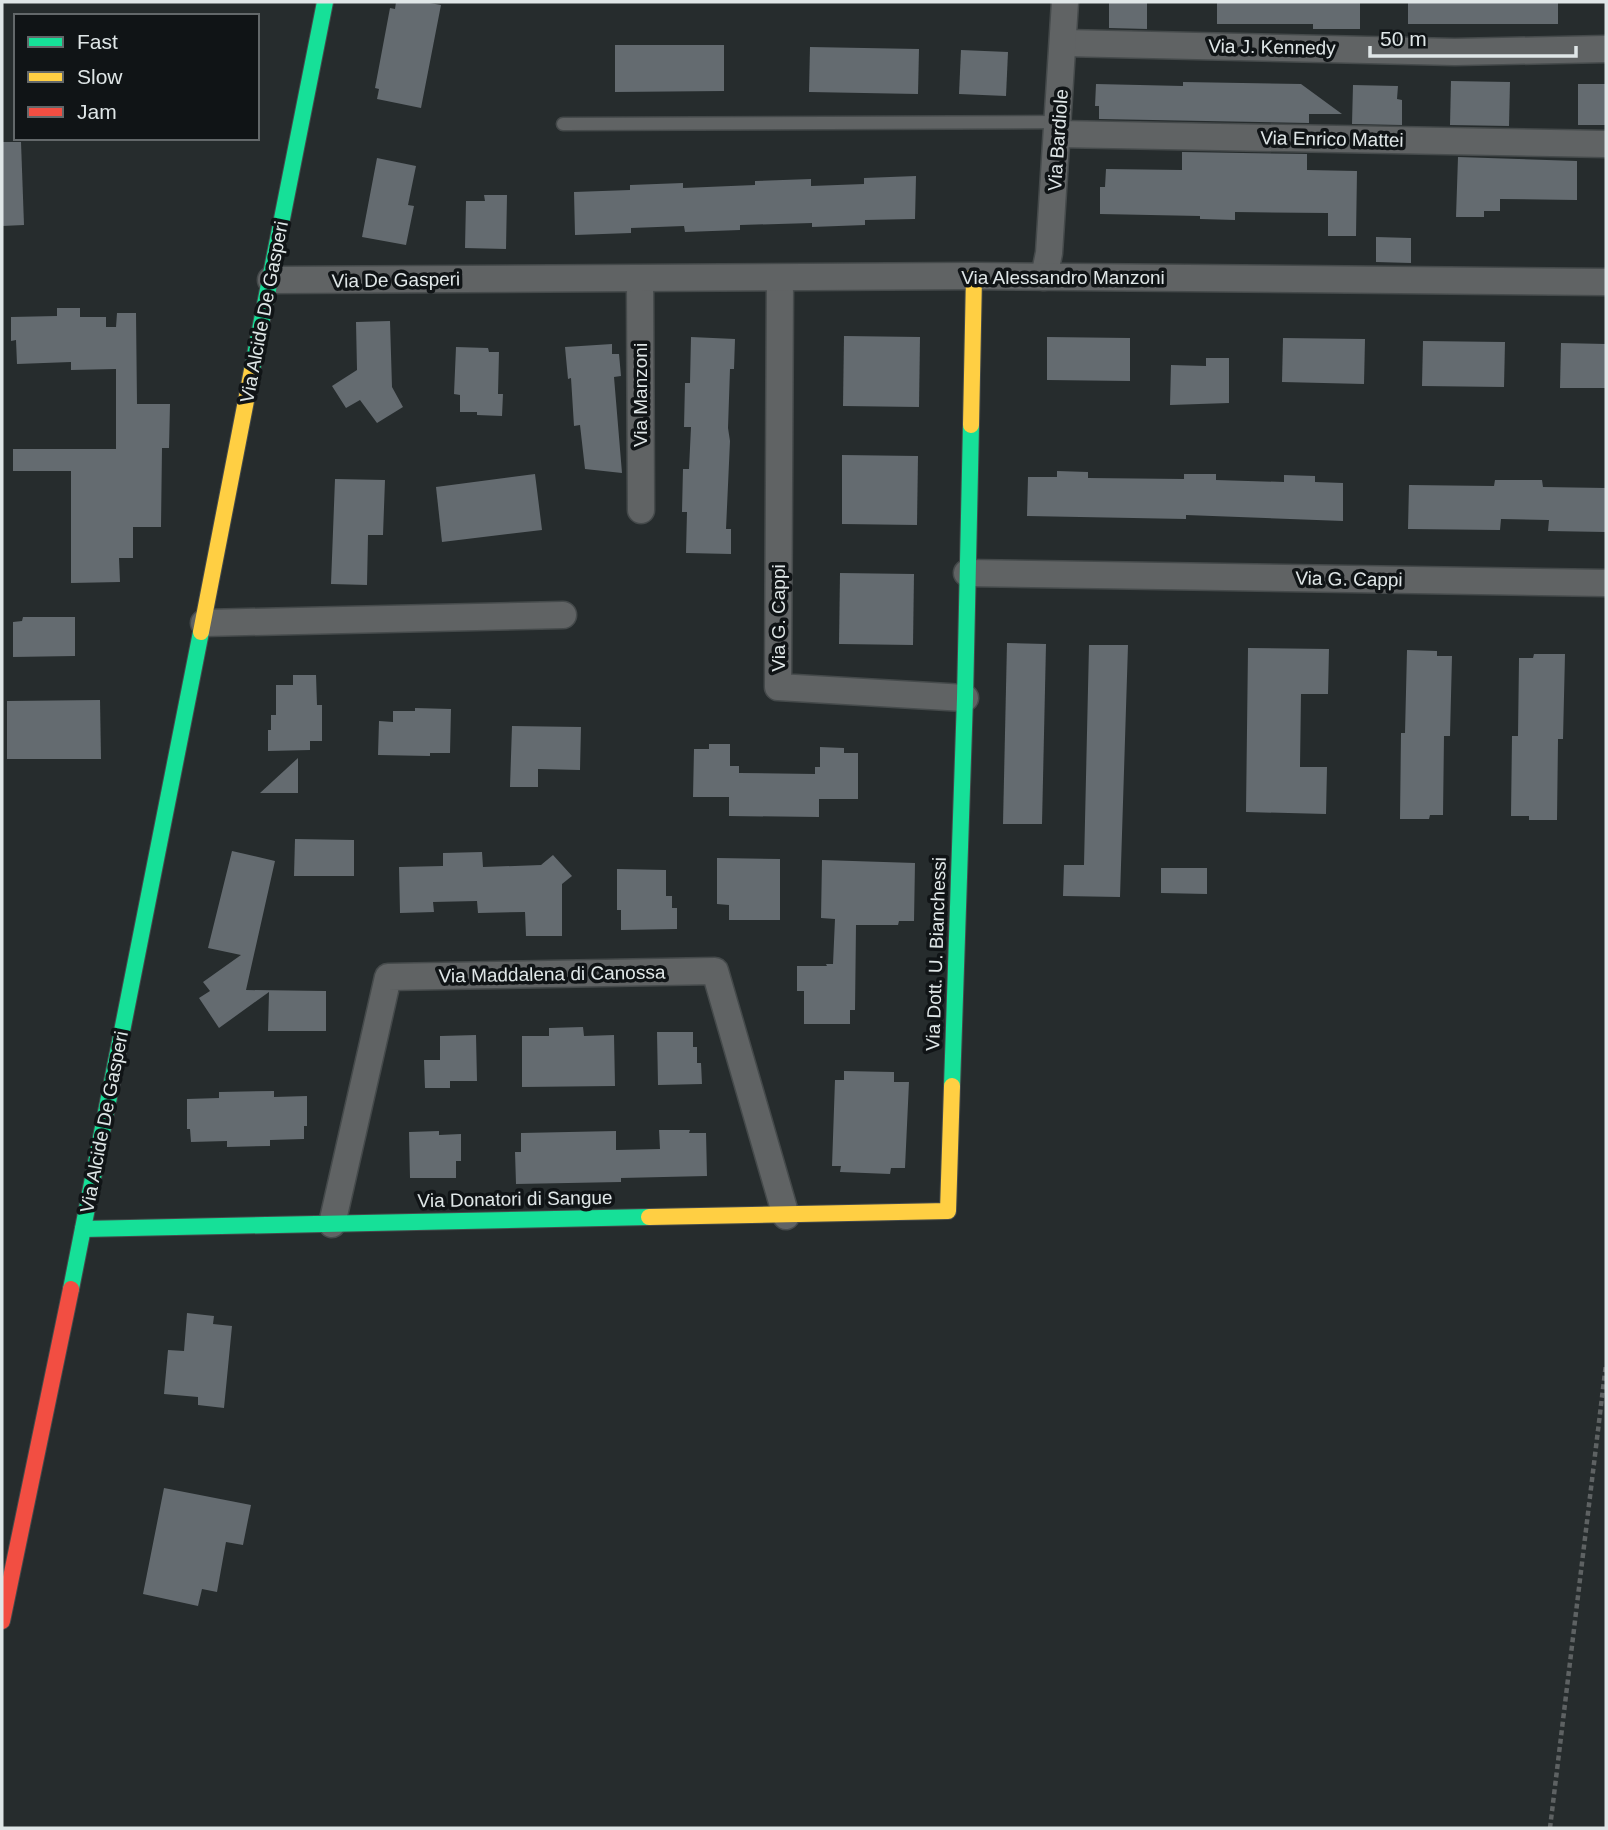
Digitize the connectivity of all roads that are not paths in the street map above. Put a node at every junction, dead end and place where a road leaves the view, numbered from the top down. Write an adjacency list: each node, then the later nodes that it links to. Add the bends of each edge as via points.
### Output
1 (326, 2): 13 (street, Via Alcide De Gasperi)
2 (1066, 2): 3 (street, Via Bardiole)
3 (1065, 43): 4 (street, Via J. Kennedy, via 1455,52); 6 (street, Via Bardiole)
4 (1606, 49)
5 (563, 124): 6 (lane)
6 (1059, 128): 7 (street, Via Enrico Mattei); 9 (street, Via Bardiole)
7 (1606, 144)
8 (974, 276): 9 (street, Via Alessandro Manzoni); 11 (street, Via Alessandro Manzoni); 16 (street)
9 (1044, 277): 14 (street, Via Alessandro Manzoni)
10 (521, 278): 12 (street, Via Alessandro Manzoni); 13 (street, Via De Gasperi)
11 (780, 278): 12 (street, Via Alessandro Manzoni); 20 (street, Via G. Cappi, via 778,687)
12 (640, 279): 15 (street, Via Manzoni)
13 (271, 280): 19 (street, Via Alcide De Gasperi)
14 (1606, 282)
15 (641, 510)
16 (967, 573): 17 (street, Via G. Cappi); 20 (street)
17 (1606, 583)
18 (563, 615): 19 (street)
19 (204, 623): 24 (street, Via Alcide De Gasperi)
20 (965, 698): 21 (street, Via Dott. U. Bianchessi)
21 (948, 1211): 22 (street, Via Donatori di Sangue)
22 (786, 1216): 23 (street, Via Donatori di Sangue); 23 (street, Via Maddalena di Canossa, via 715,971 620,972 388,977)
23 (332, 1224): 24 (street, Via Donatori di Sangue)
24 (83, 1229): 25 (street, Via Alcide De Gasperi)
25 (2, 1620)

